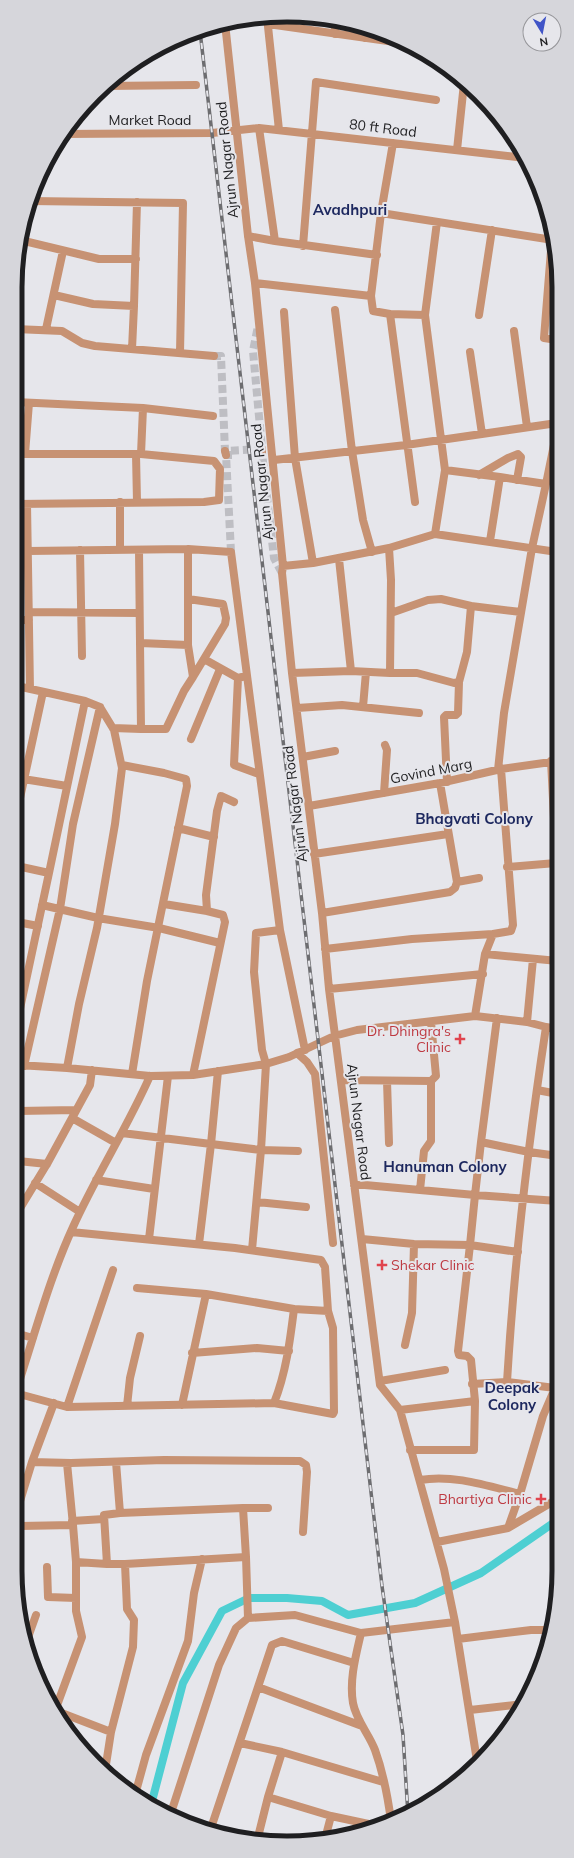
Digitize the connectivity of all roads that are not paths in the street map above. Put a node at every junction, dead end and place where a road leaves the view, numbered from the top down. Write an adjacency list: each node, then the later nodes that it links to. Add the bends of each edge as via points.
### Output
1 (280, 22): 5 (street)
2 (268, 23): 13 (street)
3 (335, 26): 5 (street)
4 (226, 29): 12 (street, Ajrun Nagar Road)
5 (335, 34): 6 (street)
6 (364, 34)
7 (116, 85): 8 (street)
8 (196, 85)
9 (463, 89): 17 (street)
10 (436, 100): 14 (street, via 316,82)
11 (259, 128): 12 (street, 80 ft Road); 13 (street, 80 ft Road); 27 (street)
12 (237, 129): 15 (street, Market Road, via 212,133); 24 (street, Ajrun Nagar Road)
13 (279, 130): 14 (street, 80 ft Road)
14 (313, 133): 16 (street, 80 ft Road); 28 (street)
15 (71, 134)
16 (393, 143): 17 (street, 80 ft Road); 21 (street)
17 (457, 150): 18 (street, 80 ft Road)
18 (517, 157)
19 (36, 201): 20 (street)
20 (137, 202): 31 (street); 48 (street, via 183,203)
21 (381, 213): 22 (street); 30 (street)
22 (437, 222): 23 (street); 40 (street)
23 (492, 230): 25 (street); 41 (street)
24 (248, 236): 27 (street); 33 (street, Ajrun Nagar Road)
25 (548, 238)
26 (26, 241): 29 (street)
27 (275, 242): 28 (street)
28 (303, 246): 30 (street)
29 (63, 251): 31 (street, via 98,259); 34 (street)
30 (377, 255): 35 (street)
31 (136, 259): 36 (street)
32 (551, 264): 45 (street, via 544,338)
33 (255, 283): 35 (street); 63 (street, Ajrun Nagar Road)
34 (54, 295): 36 (street, via 93,304); 43 (street)
35 (371, 296): 39 (street, via 373,311)
36 (134, 306): 46 (street)
37 (335, 310): 59 (street)
38 (284, 312): 62 (street)
39 (390, 314): 40 (street); 58 (street)
40 (425, 315): 57 (street)
41 (479, 315)
42 (22, 329): 43 (street)
43 (46, 329): 46 (street, via 62,331 82,343)
44 (514, 331): 55 (street)
45 (552, 339)
46 (132, 349): 48 (street)
47 (470, 352): 56 (street)
48 (180, 353): 49 (street)
49 (214, 356)
50 (22, 402): 51 (street)
51 (29, 403): 52 (street); 60 (street)
52 (143, 408): 53 (street); 61 (street)
53 (213, 416)
54 (552, 424): 55 (street)
55 (528, 427): 56 (street)
56 (482, 434): 57 (street)
57 (441, 439): 58 (street); 65 (street)
58 (406, 445): 59 (street); 72 (street)
59 (352, 451): 62 (street); 85 (street, via 362,520)
60 (25, 454): 61 (street)
61 (139, 454): 71 (street); 71 (street, via 214,461 220,469 219,500)
62 (296, 458): 63 (street); 87 (street)
63 (274, 460): 88 (street, Ajrun Nagar Road)
64 (552, 462): 69 (street)
65 (445, 470): 66 (street); 75 (street)
66 (479, 475): 67 (street); 68 (street, via 518,454 521,457)
67 (500, 478): 68 (street); 76 (street)
68 (517, 480): 69 (street)
69 (546, 484): 78 (street)
70 (120, 502): 71 (street); 74 (street); 81 (street)
71 (137, 502)
72 (414, 502)
73 (22, 504): 74 (street)
74 (27, 504): 83 (street)
75 (435, 534): 76 (street); 77 (street)
76 (490, 541): 78 (street)
77 (389, 548): 85 (street); 93 (street)
78 (532, 548): 84 (street); 92 (street)
79 (188, 549): 82 (street); 89 (street); 107 (street, via 231,552)
80 (80, 550): 81 (street); 83 (street); 91 (street)
81 (120, 550): 82 (street)
82 (139, 550): 94 (street)
83 (28, 551): 95 (street)
84 (552, 551)
85 (372, 552): 86 (street)
86 (339, 559): 87 (street); 102 (street)
87 (313, 563): 88 (street)
88 (283, 566): 104 (street, Ajrun Nagar Road)
89 (188, 599): 98 (street); 100 (street, via 223,604 225,624)
90 (471, 606): 92 (street); 93 (street, via 442,599 428,600); 108 (street, via 467,652)
91 (82, 612): 94 (street); 95 (street); 99 (street)
92 (521, 612): 125 (street, via 504,713)
93 (390, 613): 105 (street)
94 (140, 614): 97 (street)
95 (29, 616): 96 (street); 110 (street)
96 (22, 618)
97 (140, 643): 98 (street); 118 (street)
98 (188, 645): 106 (street)
99 (82, 656)
100 (204, 659): 101 (street); 106 (street)
101 (220, 669): 107 (street); 119 (street)
102 (351, 671): 103 (street); 104 (street)
103 (366, 672): 105 (street); 114 (street)
104 (292, 673): 115 (street, Ajrun Nagar Road)
105 (390, 673): 108 (street, via 417,673 454,683)
106 (193, 677): 118 (street, via 166,729)
107 (242, 677): 127 (street); 127 (street, via 234,765)
108 (459, 682): 129 (street, via 458,713 444,717)
109 (22, 687): 110 (street)
110 (30, 689): 111 (street)
111 (43, 692): 112 (street); 126 (street)
112 (84, 701): 113 (street); 130 (street)
113 (100, 707): 117 (street); 146 (street, via 73,824)
114 (363, 707): 115 (street, via 342,705); 116 (street)
115 (297, 708): 122 (street, Ajrun Nagar Road)
116 (419, 713)
117 (113, 728): 118 (street); 124 (street)
118 (141, 729)
119 (191, 739)
120 (385, 745): 131 (street)
121 (335, 751): 122 (street)
122 (303, 757): 133 (street, Ajrun Nagar Road)
123 (552, 761): 125 (street, Govind Marg)
124 (122, 765): 134 (street, via 186,779 187,786); 149 (street, via 115,824)
125 (499, 769): 129 (street, Govind Marg); 140 (street)
126 (22, 771)
127 (259, 774): 153 (street)
128 (22, 778): 130 (street)
129 (443, 782): 131 (street, Govind Marg); 135 (street)
130 (67, 786): 141 (street)
131 (384, 793): 133 (street, Govind Marg)
132 (234, 802): 136 (street, via 221,796)
133 (309, 806): 137 (street, Ajrun Nagar Road)
134 (178, 828): 136 (street); 144 (street)
135 (448, 834): 137 (street); 143 (street)
136 (214, 837): 147 (street, via 206,896)
137 (314, 854): 148 (street, Ajrun Nagar Road)
138 (552, 863): 140 (street)
139 (22, 867): 141 (street)
140 (507, 867): 154 (street, via 511,931)
141 (49, 873): 145 (street)
142 (479, 878): 143 (street)
143 (457, 882): 148 (street, via 450,892)
144 (164, 904): 147 (street); 152 (street)
145 (42, 905): 146 (street); 151 (street)
146 (60, 909): 149 (street); 172 (street)
147 (207, 911): 155 (street, via 223,915 225,922)
148 (322, 913): 156 (street, Ajrun Nagar Road)
149 (98, 918): 152 (street); 175 (street)
150 (22, 923): 151 (street)
151 (38, 926): 162 (street)
152 (159, 928): 155 (street); 178 (street, via 147,981)
153 (280, 930): 170 (street); 173 (street, via 256,933 254,972 262,1050)
154 (493, 934): 156 (street, via 412,939); 157 (street)
155 (220, 944): 181 (street)
156 (325, 949): 161 (street, Ajrun Nagar Road)
157 (485, 954): 158 (street); 160 (street)
158 (533, 959): 159 (street); 166 (street)
159 (552, 961)
160 (483, 974): 161 (street); 163 (street)
161 (329, 989): 169 (street, Ajrun Nagar Road)
162 (22, 1000)
163 (475, 1016): 164 (street); 165 (street)
164 (497, 1018): 166 (street); 192 (street)
165 (431, 1022): 169 (street, via 357,1030); 184 (street, via 436,1076)
166 (527, 1022): 167 (street)
167 (546, 1028): 168 (street); 185 (street)
168 (552, 1028)
169 (334, 1036): 170 (street); 182 (street, Ajrun Nagar Road)
170 (305, 1050): 171 (street)
171 (297, 1053): 173 (street); 217 (street, via 315,1074)
172 (22, 1061)
173 (266, 1064): 177 (street); 196 (street)
174 (22, 1065): 175 (street)
175 (67, 1068): 176 (street)
176 (92, 1070): 178 (street); 187 (street, via 90,1085)
177 (218, 1071): 181 (street); 195 (street)
178 (132, 1074): 179 (street)
179 (150, 1076): 180 (street); 190 (street, via 135,1112)
180 (168, 1076): 181 (street); 191 (street)
181 (193, 1076)
182 (341, 1080): 183 (street); 204 (street, Ajrun Nagar Road)
183 (387, 1081): 184 (street); 193 (street)
184 (431, 1081): 206 (street, via 431,1141 424,1151)
185 (536, 1090): 186 (street); 198 (street)
186 (552, 1093)
187 (76, 1110): 188 (street); 189 (street)
188 (22, 1111)
189 (72, 1118): 194 (street); 201 (street)
190 (122, 1133): 191 (street); 194 (street)
191 (160, 1138): 195 (street); 205 (street)
192 (481, 1142): 198 (street); 207 (street)
193 (389, 1143)
194 (116, 1144): 202 (street)
195 (211, 1144): 196 (street); 218 (street)
196 (261, 1150): 197 (street); 210 (street)
197 (298, 1151)
198 (529, 1152): 199 (street); 208 (street)
199 (552, 1155)
200 (22, 1161): 201 (street)
201 (47, 1164): 203 (street)
202 (96, 1180): 205 (street); 213 (street)
203 (35, 1183): 211 (street); 213 (street)
204 (354, 1185): 206 (street); 216 (street, Ajrun Nagar Road)
205 (154, 1189): 215 (street)
206 (420, 1190): 207 (street)
207 (475, 1195): 208 (street); 220 (street)
208 (524, 1198): 209 (street); 222 (street)
209 (552, 1200)
210 (257, 1202): 212 (street); 221 (street)
211 (22, 1205)
212 (306, 1207)
213 (80, 1212): 214 (street)
214 (71, 1232): 215 (street); 230 (street, via 53,1274)
215 (149, 1239): 218 (street)
216 (362, 1239): 219 (street); 236 (street, Ajrun Nagar Road)
217 (333, 1243)
218 (199, 1244): 221 (street)
219 (414, 1244): 220 (street); 231 (street, via 412,1313)
220 (470, 1245): 222 (street); 238 (street, via 458,1351 459,1355 470,1358)
221 (252, 1250): 227 (street, via 321,1260 326,1267)
222 (518, 1252): 237 (street)
223 (113, 1270): 247 (street)
224 (137, 1288): 225 (street)
225 (206, 1294): 226 (street); 233 (street)
226 (294, 1309): 227 (street); 232 (street)
227 (328, 1311): 244 (street, via 333,1328 333,1414)
228 (22, 1335): 230 (street)
229 (140, 1336): 246 (street, via 130,1378)
230 (33, 1338): 235 (street)
231 (405, 1345)
232 (289, 1351): 233 (street, via 257,1348); 244 (street, via 281,1386)
233 (192, 1353): 245 (street)
234 (445, 1370): 236 (street)
235 (22, 1373)
236 (380, 1381): 248 (street, Ajrun Nagar Road, via 380,1385)
237 (506, 1382): 238 (street); 239 (street)
238 (472, 1384): 242 (street)
239 (552, 1388)
240 (22, 1395): 243 (street)
241 (552, 1399): 255 (street, via 543,1416)
242 (475, 1401): 248 (street); 249 (street, via 474,1450)
243 (54, 1403): 247 (street); 250 (street)
244 (274, 1403): 245 (street)
245 (182, 1405): 246 (street)
246 (127, 1406): 247 (street)
247 (67, 1407)
248 (400, 1410): 249 (street, Ajrun Nagar Road)
249 (410, 1450): 253 (street, Ajrun Nagar Road)
250 (32, 1462): 252 (street); 254 (street)
251 (116, 1462): 252 (street); 259 (street); 264 (street, via 300,1461 306,1465 307,1472)
252 (67, 1463): 261 (street)
253 (420, 1480): 255 (street, via 430,1478 467,1482); 265 (street, Ajrun Nagar Road)
254 (22, 1494)
255 (520, 1494): 263 (street)
256 (552, 1502): 263 (street)
257 (243, 1508): 258 (street); 259 (street); 266 (street)
258 (268, 1508)
259 (120, 1513): 260 (street, via 104,1515)
260 (104, 1519): 261 (street); 269 (street)
261 (72, 1523): 262 (street); 268 (street)
262 (22, 1526)
263 (508, 1528): 265 (street)
264 (303, 1532)
265 (437, 1542): 275 (street, Ajrun Nagar Road)
266 (246, 1557): 267 (street); 274 (street)
267 (202, 1559): 270 (street); 293 (street, via 194,1593 188,1641 146,1755)
268 (76, 1562): 269 (street); 272 (street)
269 (107, 1564): 270 (street)
270 (125, 1564): 287 (street, via 128,1609 134,1620 133,1647)
271 (47, 1567): 272 (street, via 48,1597)
272 (76, 1598): 282 (street, via 82,1637)
273 (36, 1615): 277 (street)
274 (248, 1615): 278 (street, via 295,1615); 295 (street, via 236,1628 219,1665)
275 (455, 1622): 278 (street); 279 (street, Ajrun Nagar Road)
276 (545, 1630): 279 (street)
277 (29, 1633)
278 (361, 1633): 280 (street)
279 (458, 1639): 284 (street, Ajrun Nagar Road)
280 (354, 1663): 281 (street, via 282,1641 276,1642 272,1645); 286 (street, via 353,1703)
281 (258, 1687): 286 (street); 288 (street)
282 (58, 1703)
283 (515, 1705): 284 (street)
284 (470, 1710): 290 (street, Ajrun Nagar Road)
285 (65, 1714): 287 (street)
286 (362, 1726): 292 (street, via 375,1750)
287 (111, 1732): 291 (street)
288 (240, 1743): 289 (street); 299 (street)
289 (282, 1752): 292 (street); 294 (street)
290 (476, 1756)
291 (106, 1764)
292 (383, 1782): 296 (street)
293 (137, 1789)
294 (268, 1797): 297 (street); 301 (street)
295 (172, 1810)
296 (390, 1815)
297 (331, 1816): 298 (street); 300 (street)
298 (367, 1824)
299 (213, 1825)
300 (326, 1833)
301 (259, 1834)

